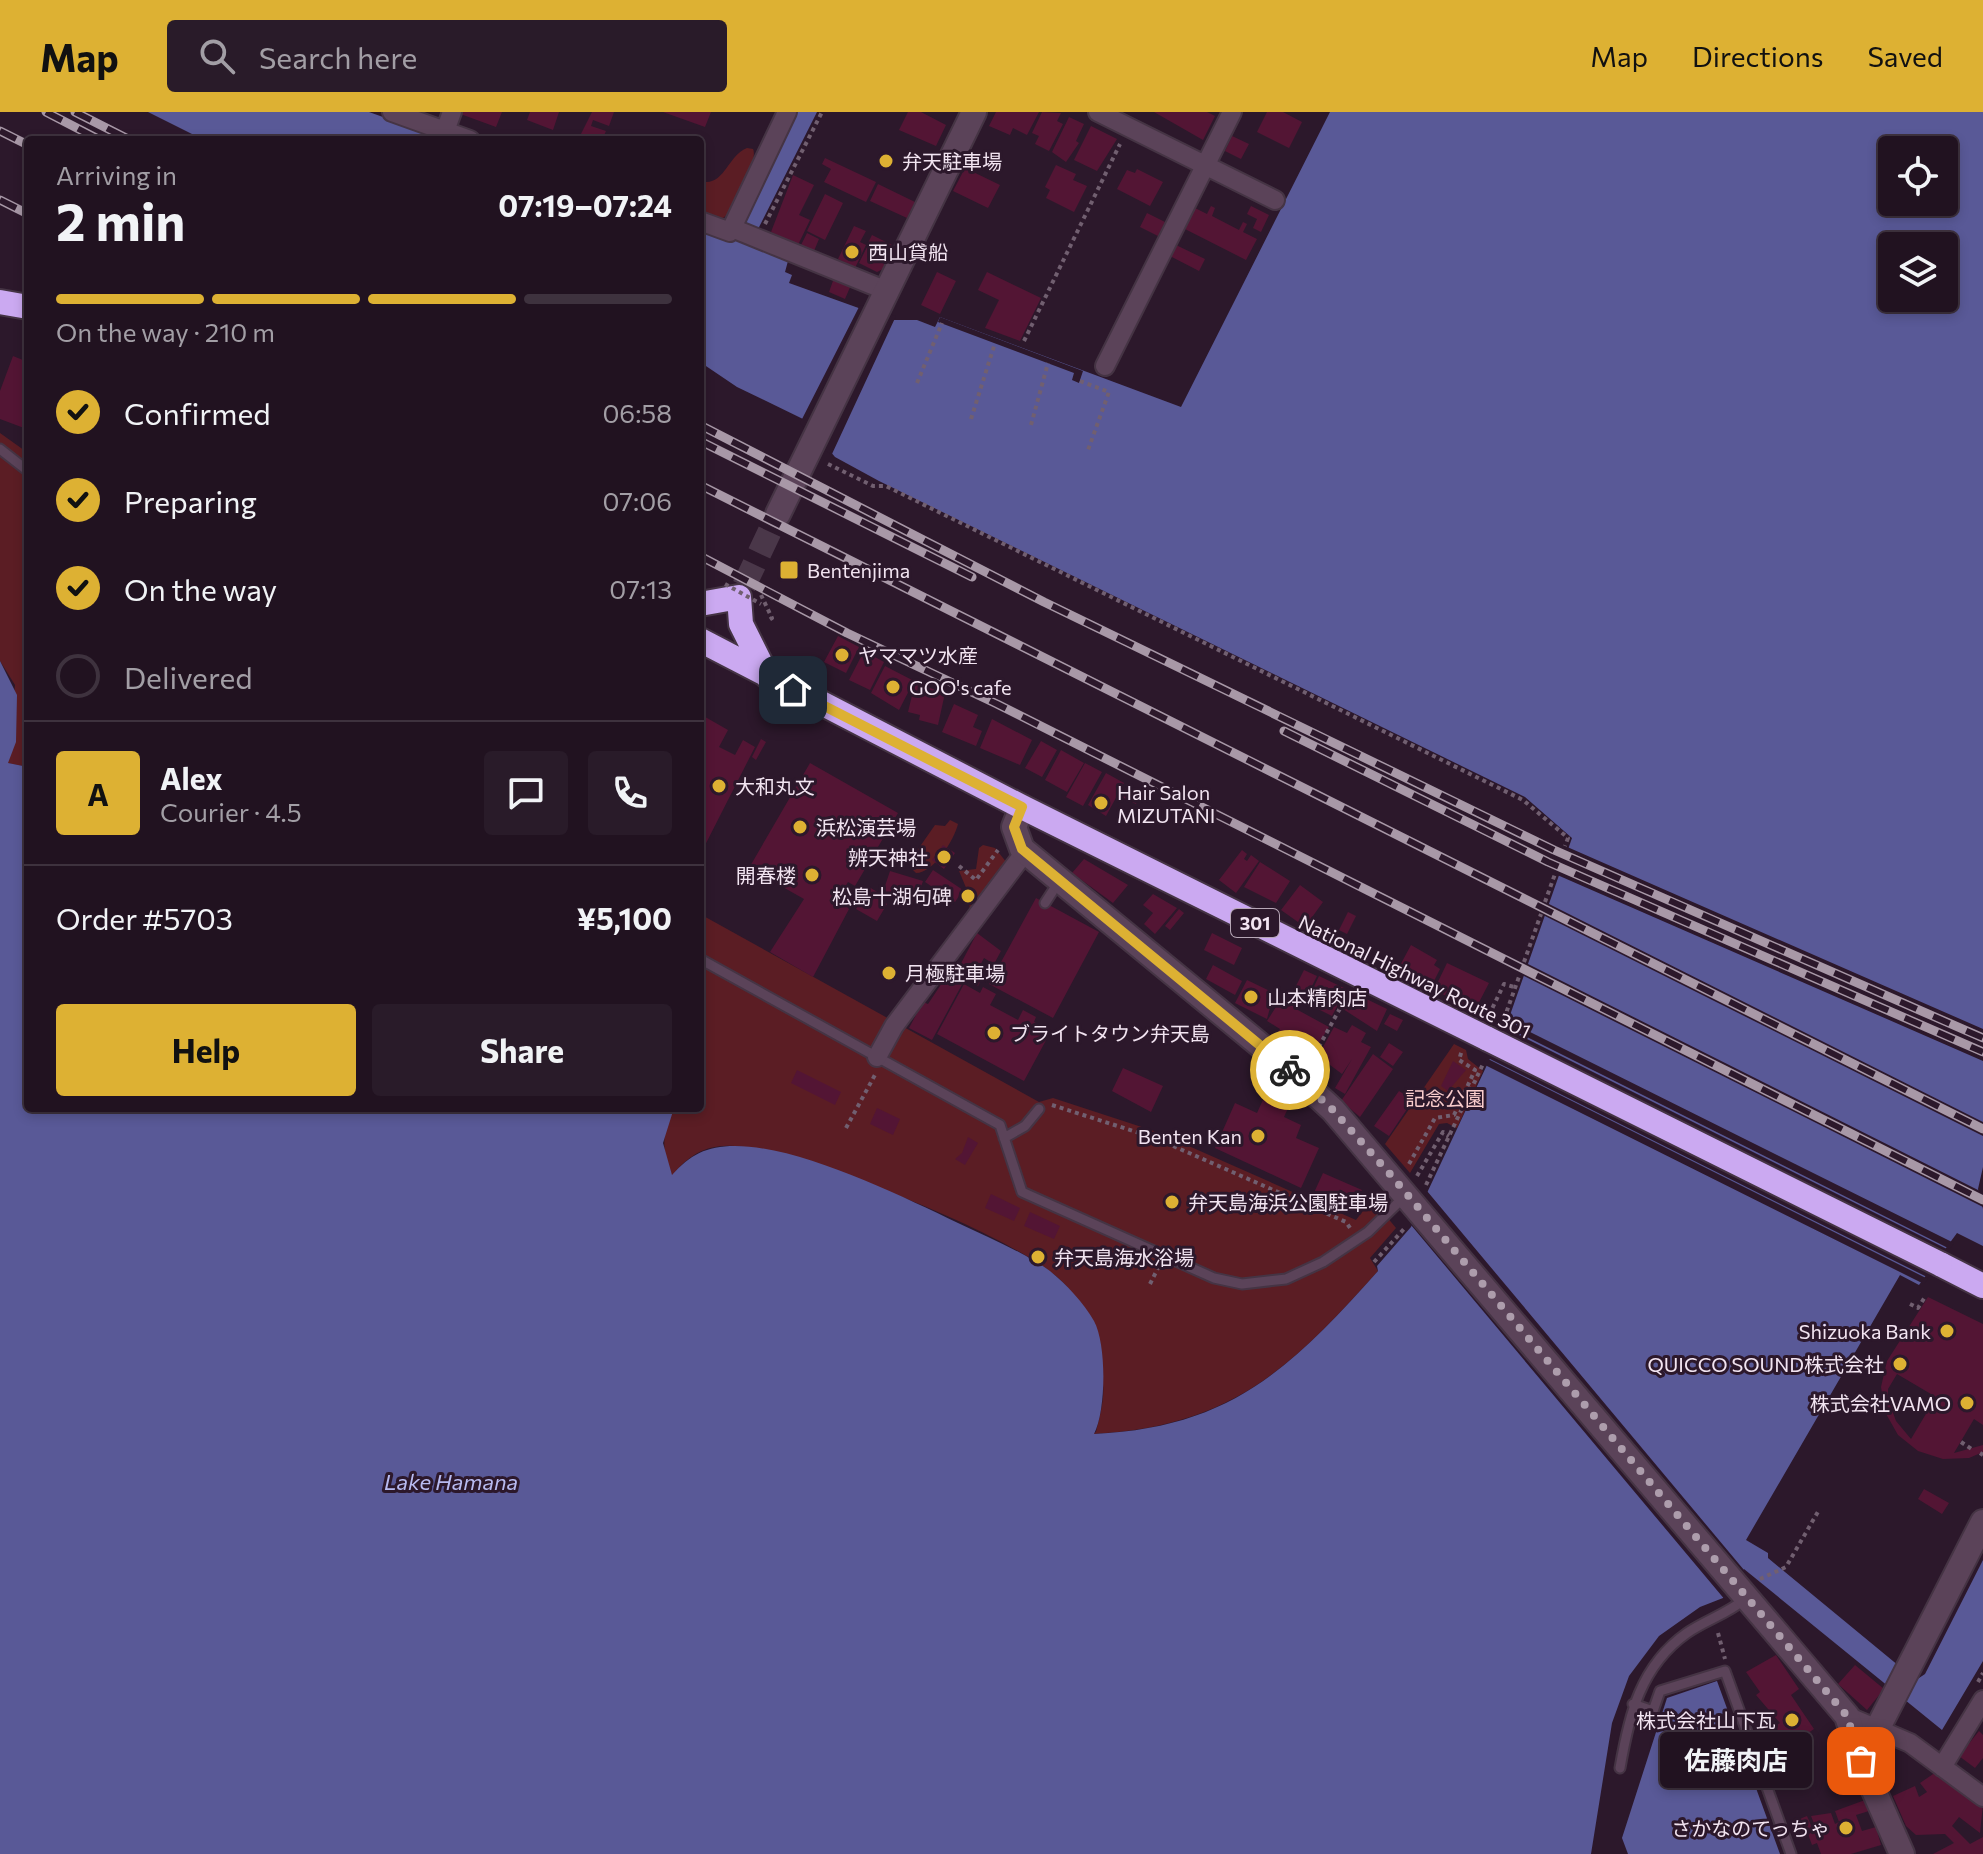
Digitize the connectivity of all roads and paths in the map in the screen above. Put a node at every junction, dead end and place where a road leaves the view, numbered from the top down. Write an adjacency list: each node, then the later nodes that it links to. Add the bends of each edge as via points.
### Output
1 (392, 112): 10 (street)
2 (452, 112): 10 (street)
3 (787, 112): 15 (street)
4 (974, 112): 17 (street)
5 (1098, 112): 9 (street)
6 (1232, 112): 12 (street)
7 (821, 114): 8 (path); 16 (path)
8 (827, 119)
9 (1130, 123): 12 (street); 21 (path)
10 (445, 131): 11 (street)
11 (459, 136)
12 (1206, 165): 13 (street); 24 (street)
13 (1275, 200)
14 (704, 222): 15 (street)
15 (734, 229): 16 (street)
16 (757, 238): 17 (street)
17 (884, 298): 31 (street)
18 (0, 302): 19 (highway)
19 (24, 306)
20 (942, 323): 26 (path)
21 (1024, 341)
22 (995, 343): 27 (path)
23 (1048, 363): 28 (path)
24 (1105, 366)
25 (1080, 381): 30 (path, via 1109,392)
26 (917, 383)
27 (971, 419)
28 (1031, 425)
29 (0, 449): 32 (lane)
30 (1088, 450)
31 (819, 454): 33 (street); 38 (path, via 873,486 886,486 1523,800 1568,838)
32 (24, 468)
33 (778, 514)
34 (704, 603): 36 (highway, via 746,593 741,624)
35 (704, 642): 36 (highway, National Highway Route 301 / 301)
36 (767, 676): 37 (highway, National Highway Route 301 / 301)
37 (1022, 807): 39 (street, via 1014,827); 52 (highway, National Highway Route 301 / 301)
38 (1565, 846)
39 (1014, 848): 40 (path, via 976,880); 42 (street); 54 (street, via 894,1026)
40 (959, 866)
41 (1555, 874): 43 (path)
42 (1060, 880): 44 (lane); 61 (street, via 1308,1086)
43 (1545, 902)
44 (1045, 903)
45 (1541, 914): 47 (path)
46 (704, 961): 54 (lane)
47 (1524, 962)
48 (1520, 974): 49 (path)
49 (1515, 987): 51 (path); 52 (path, via 1504,984)
50 (1351, 988): 56 (path)
51 (1504, 1019)
52 (1488, 1027): 64 (highway, National Highway Route 301 / 301, bridge)
53 (1464, 1051): 61 (path, via 1459,1060 1475,1070 1454,1115 1435,1118)
54 (880, 1058): 58 (path); 60 (lane, via 1000,1125)
55 (1483, 1064): 59 (path)
56 (1305, 1070)
57 (1039, 1109): 60 (lane, via 1019,1132); 62 (path, via 1052,1105 1155,1138 1346,1222)
58 (846, 1128)
59 (1449, 1136): 61 (path); 61 (path, via 1443,1132)
60 (1004, 1138): 62 (lane, via 1022,1192 1214,1278 1242,1284 1286,1279)
61 (1413, 1195): 62 (lane); 63 (path); 71 (street)
62 (1358, 1239)
63 (1374, 1262)
64 (1983, 1286)
65 (1925, 1297): 66 (path, via 1918,1308)
66 (1910, 1304)
67 (1961, 1442): 68 (path)
68 (1973, 1450)
69 (1819, 1510): 71 (path, via 1783,1568)
70 (1983, 1522): 77 (street)
71 (1746, 1589): 75 (lane, via 1729,1612 1670,1647); 76 (street)
72 (1718, 1631): 73 (path)
73 (1724, 1651)
74 (1983, 1700): 79 (street)
75 (1633, 1704): 80 (lane); 82 (lane, via 1653,1711 1660,1691 1725,1671)
76 (1847, 1716): 77 (street); 78 (street)
77 (1877, 1729): 78 (street); 79 (street, via 1910,1743)
78 (1861, 1761): 83 (street)
79 (1942, 1767): 81 (street)
80 (1620, 1768)
81 (1983, 1797)
82 (1791, 1854)
83 (1902, 1854)

